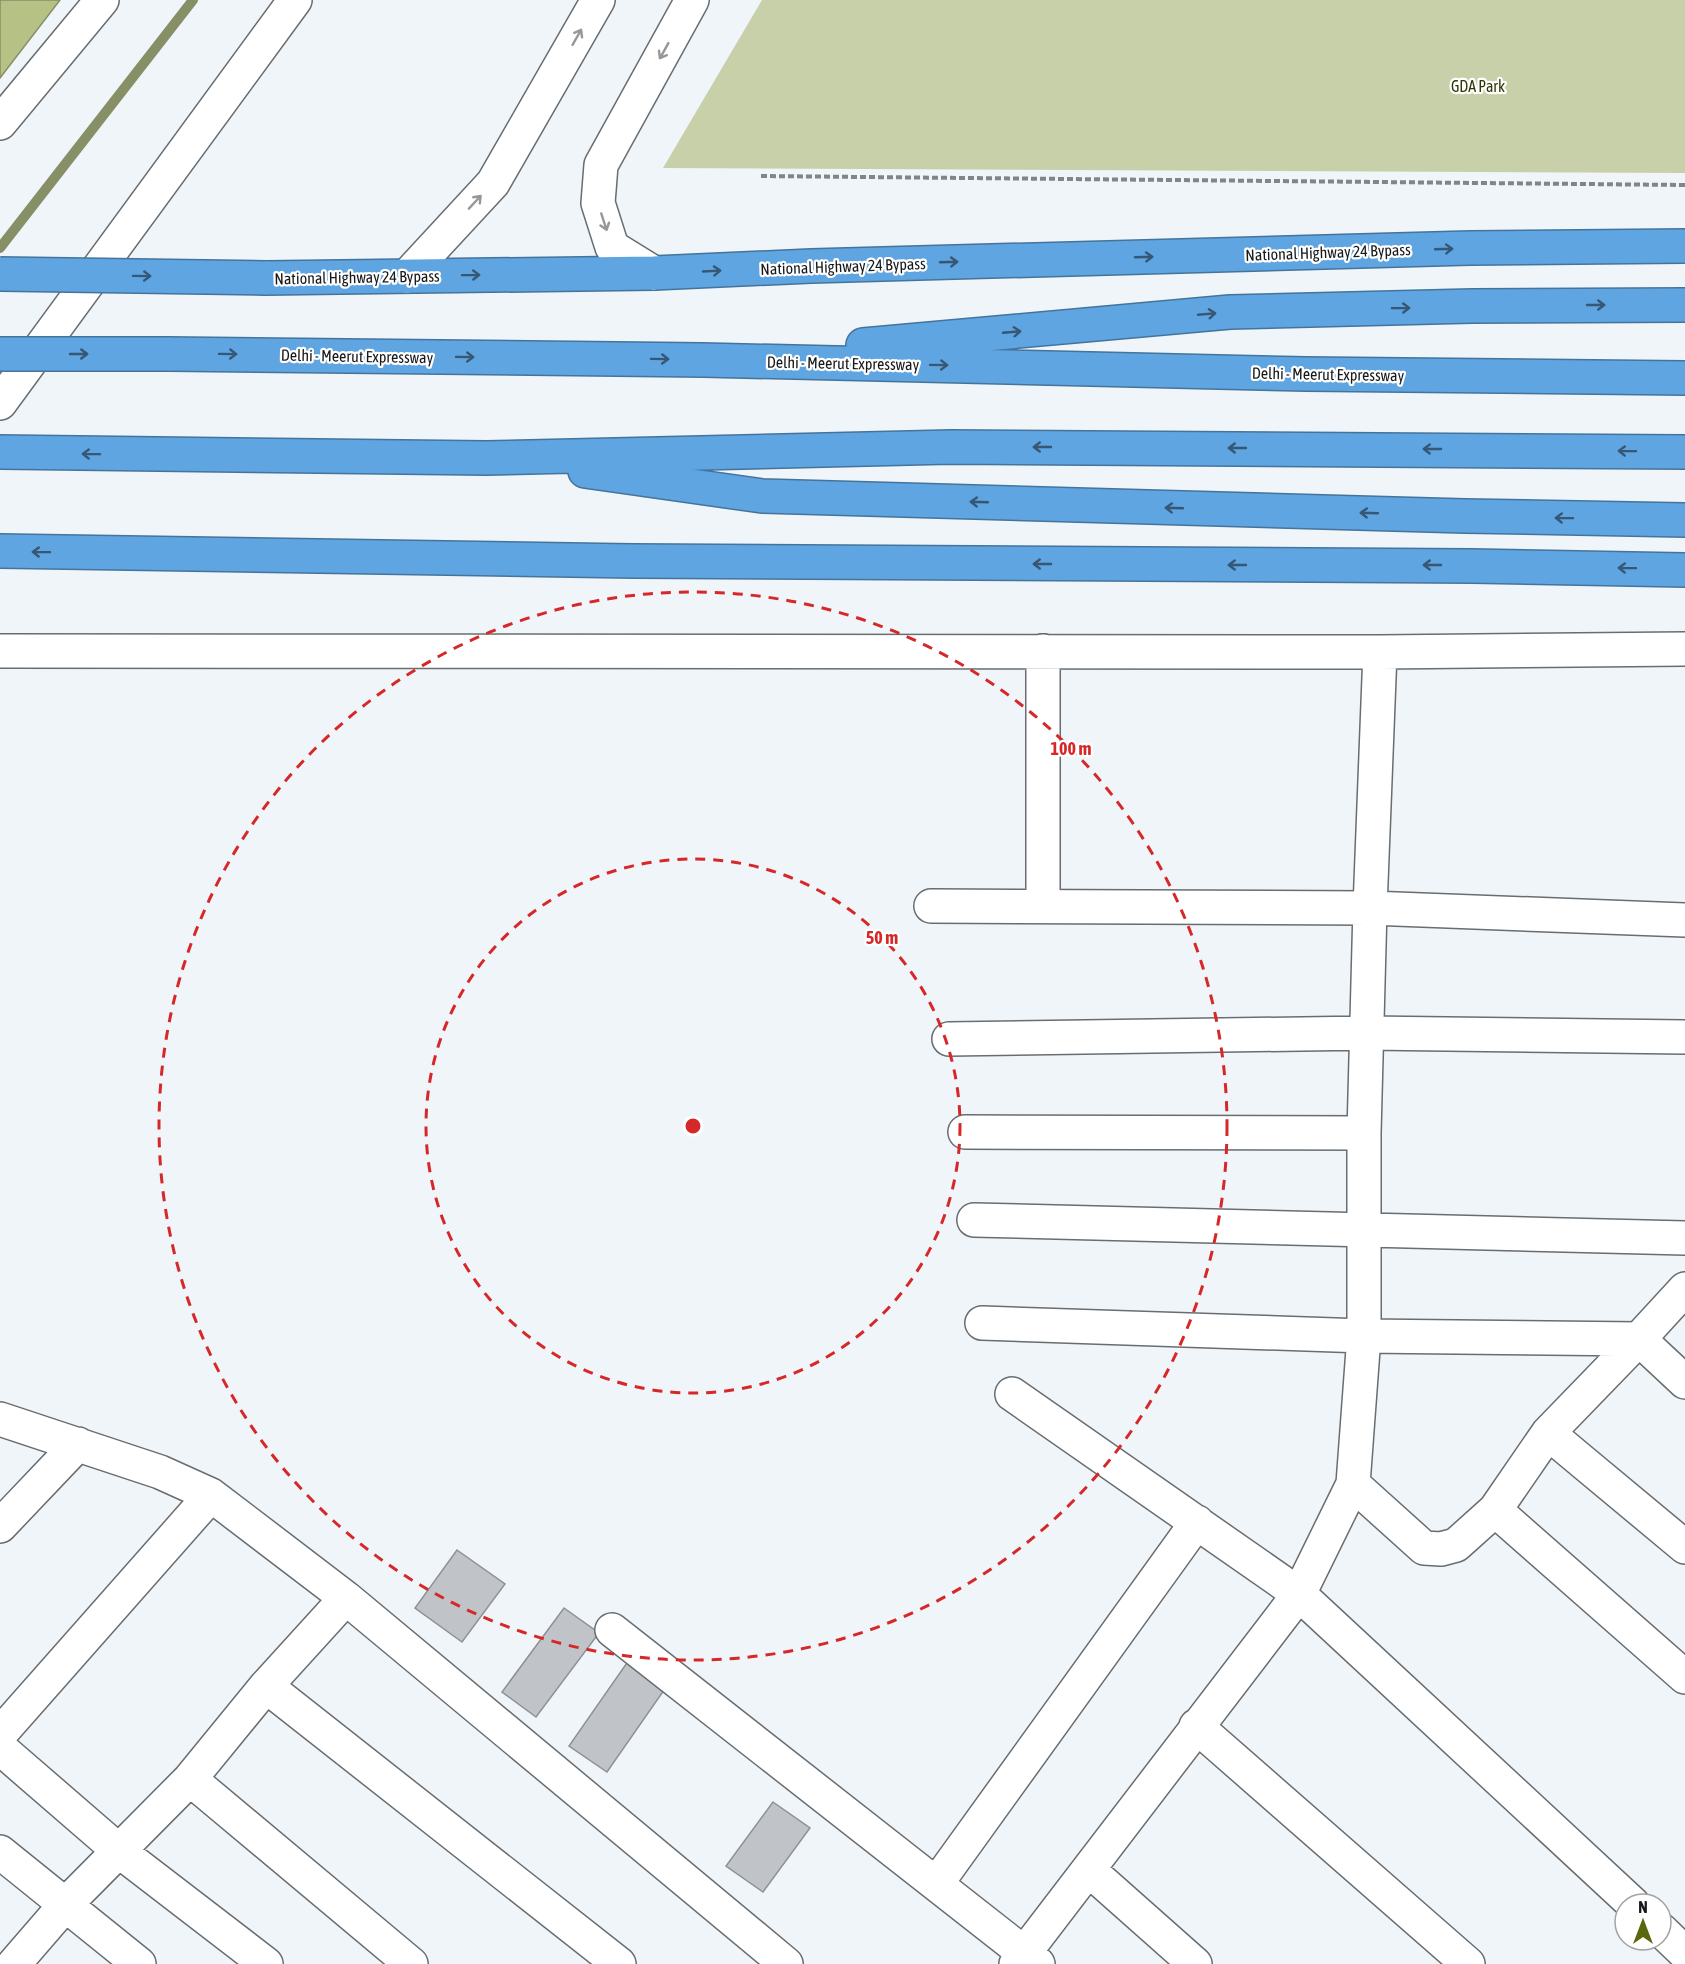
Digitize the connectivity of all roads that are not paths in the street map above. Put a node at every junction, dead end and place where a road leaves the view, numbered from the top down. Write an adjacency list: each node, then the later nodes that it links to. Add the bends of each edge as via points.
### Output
1 (102, 0): 5 (street)
2 (295, 0): 14 (street)
3 (598, 0): 9 (street, one-way to 3, via 493,183)
4 (693, 0): 7 (street, one-way to 7, via 601,165 598,203 612,247)
5 (0, 123)
6 (1685, 246): 7 (highway, National Highway 24 Bypass, one-way to 6, via 1422,249)
7 (654, 273): 9 (highway, National Highway 24 Bypass, one-way to 7)
8 (0, 274): 9 (highway, National Highway 24 Bypass, one-way to 9, bridge)
9 (407, 276)
10 (1685, 305): 12 (highway, one-way to 10, via 1230,312)
11 (0, 354): 12 (highway, Delhi - Meerut Expressway, one-way to 12, bridge)
12 (703, 360): 13 (highway, Delhi - Meerut Expressway, one-way to 13, via 1294,374)
13 (1685, 378)
14 (0, 403)
15 (0, 452): 17 (highway, one-way to 15)
16 (1685, 452): 17 (highway, one-way to 17, via 951,447)
17 (486, 458): 18 (highway, one-way to 17, via 762,496)
18 (1685, 520)
19 (0, 551): 20 (highway, one-way to 19)
20 (1685, 570)
21 (1685, 649): 24 (street)
22 (0, 651): 23 (street)
23 (1043, 651): 24 (street); 26 (street)
24 (1380, 652): 27 (street)
25 (931, 906): 26 (street)
26 (1043, 906): 27 (street)
27 (1370, 908): 28 (street); 29 (street)
28 (1685, 920)
29 (1367, 1033): 30 (street); 31 (street); 33 (street)
30 (1685, 1037)
31 (949, 1039)
32 (965, 1132): 33 (street)
33 (1364, 1133): 35 (street)
34 (974, 1220): 35 (street)
35 (1365, 1230): 36 (street); 39 (street)
36 (1685, 1238)
37 (1685, 1289): 40 (street)
38 (982, 1323): 39 (street)
39 (1364, 1336): 40 (street); 46 (street)
40 (1639, 1339): 41 (street); 44 (street)
41 (1685, 1382)
42 (1011, 1394): 49 (street)
43 (0, 1419): 45 (street)
44 (1548, 1433): 48 (street); 51 (street)
45 (78, 1444): 47 (street, via 160,1472); 50 (street)
46 (1353, 1484): 48 (street, via 1424,1548 1456,1545); 52 (street)
47 (211, 1495): 53 (street); 58 (street)
48 (1495, 1510): 55 (street)
49 (1197, 1522): 52 (street); 64 (street)
50 (0, 1526)
51 (1685, 1548)
52 (1299, 1594): 57 (street); 65 (street)
53 (346, 1598): 56 (street); 75 (street)
54 (612, 1630): 64 (street)
55 (1685, 1677)
56 (266, 1686): 60 (street); 74 (street)
57 (1196, 1726): 63 (street); 77 (street)
58 (0, 1734)
59 (0, 1748): 61 (street)
60 (190, 1779): 61 (street); 73 (street)
61 (118, 1851): 66 (street); 72 (street)
62 (0, 1852): 66 (street)
63 (1089, 1870): 69 (street); 76 (street)
64 (937, 1883): 69 (street)
65 (1620, 1892)
66 (65, 1905): 70 (street); 71 (street)
67 (1673, 1942): 68 (street)
68 (1685, 1953)
69 (1026, 1960)
70 (14, 1964)
71 (139, 1964)
72 (266, 1964)
73 (411, 1964)
74 (619, 1964)
75 (786, 1964)
76 (1195, 1964)
77 (1468, 1964)

